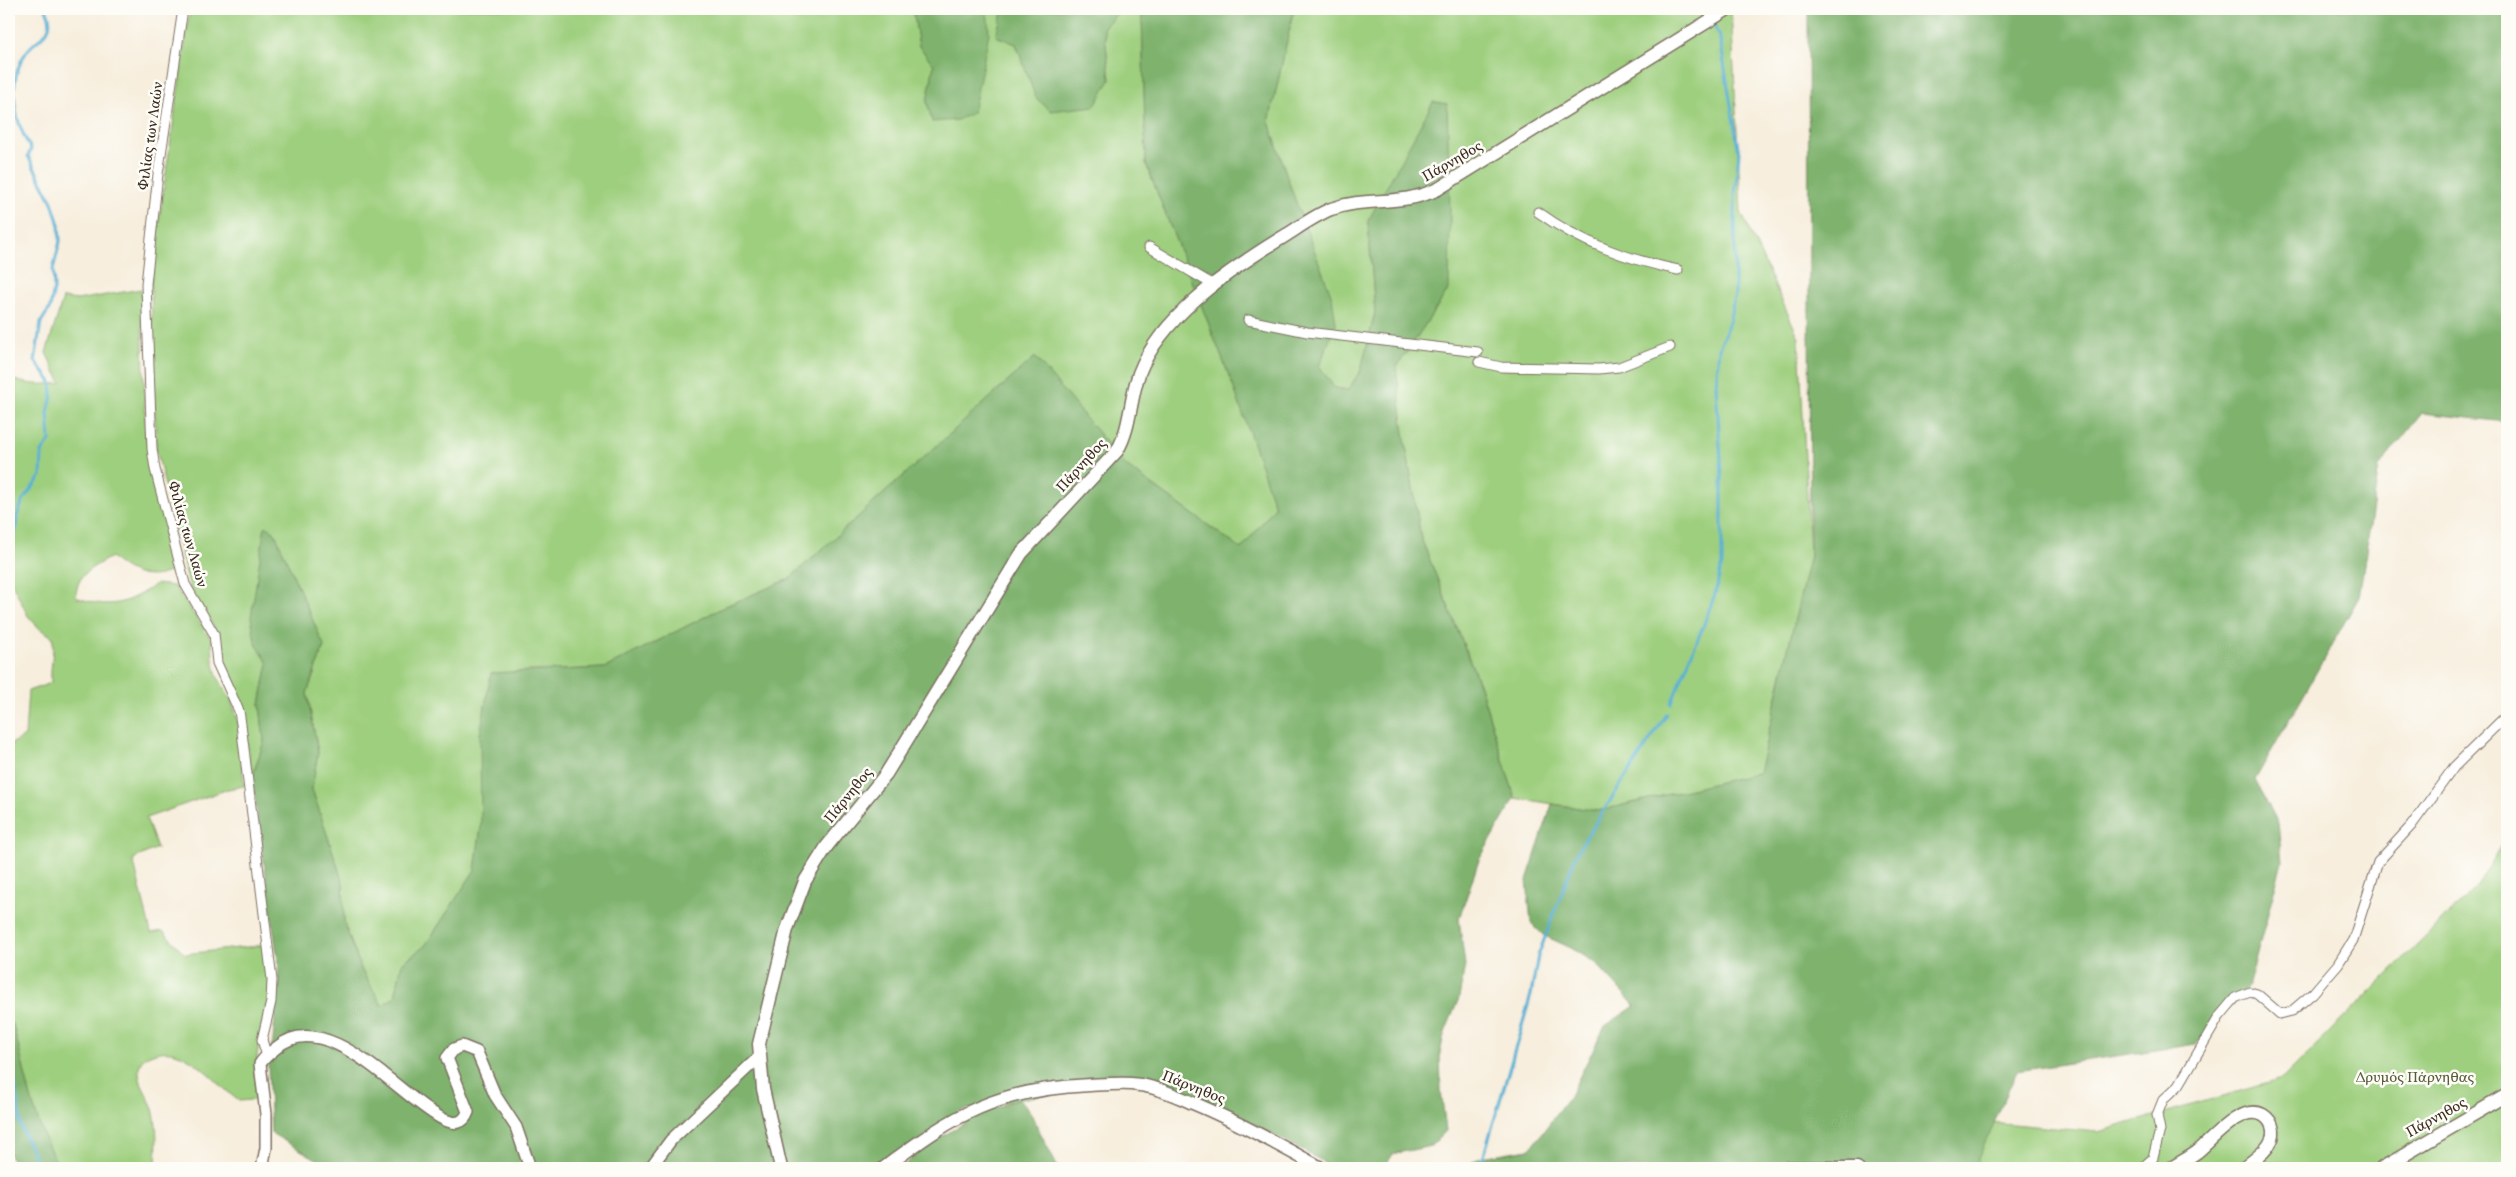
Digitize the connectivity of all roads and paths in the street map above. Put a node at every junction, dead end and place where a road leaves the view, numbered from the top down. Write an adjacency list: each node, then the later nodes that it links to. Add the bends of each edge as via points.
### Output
1 (183, 9): 12 (street, Φιλίας των Λαών, via 158,174 146,284 152,449 185,584 214,634 217,663 241,724 272,980 271,1002 262,1040)
2 (1724, 12): 6 (main road, Πάρνηθος, via 1438,190 1414,199 1352,204 1330,210 1278,239)
3 (1538, 212): 5 (street, via 1579,238 1613,253)
4 (1148, 247): 6 (street)
5 (1678, 270)
6 (1212, 284): 13 (main road, Πάρνηθος, via 1168,328 1143,363 1133,390 1127,431 1112,459 1021,554 886,774 811,868 787,929 761,1031)
7 (1248, 320): 9 (street, via 1307,332)
8 (1670, 347): 10 (street, via 1619,367 1599,369 1501,367)
9 (1478, 352)
10 (1479, 362)
11 (2507, 715): 23 (street, via 2454,767 2411,826 2378,862 2353,940 2313,993 2292,1011 2280,1014 2257,994 2250,992 2235,998 2219,1017 2179,1085 2163,1100 2157,1115 2160,1130 2153,1158)
12 (267, 1056): 15 (street, via 260,1064 266,1114 266,1148); 16 (street, via 290,1039 317,1037 337,1043 376,1068 428,1112 442,1120 462,1120 468,1112 447,1058 454,1049 462,1046 476,1052 495,1094 516,1127)
13 (759, 1057): 17 (street, via 670,1140); 18 (main road, Πάρνηθος)
14 (2507, 1095): 26 (main road, Πάρνηθος)
15 (262, 1168)
16 (530, 1168)
17 (650, 1168)
18 (781, 1168)
19 (884, 1168): 20 (main road, Πάρνηθος, via 952,1120 996,1100 1050,1089 1119,1084 1170,1093 1241,1124)
20 (1321, 1168)
21 (1788, 1168): 22 (main road)
22 (1857, 1168)
23 (2142, 1168)
24 (2171, 1168): 25 (main road, via 2240,1116 2260,1113 2270,1123 2273,1136 2267,1148)
25 (2244, 1168)
26 (2382, 1168)

